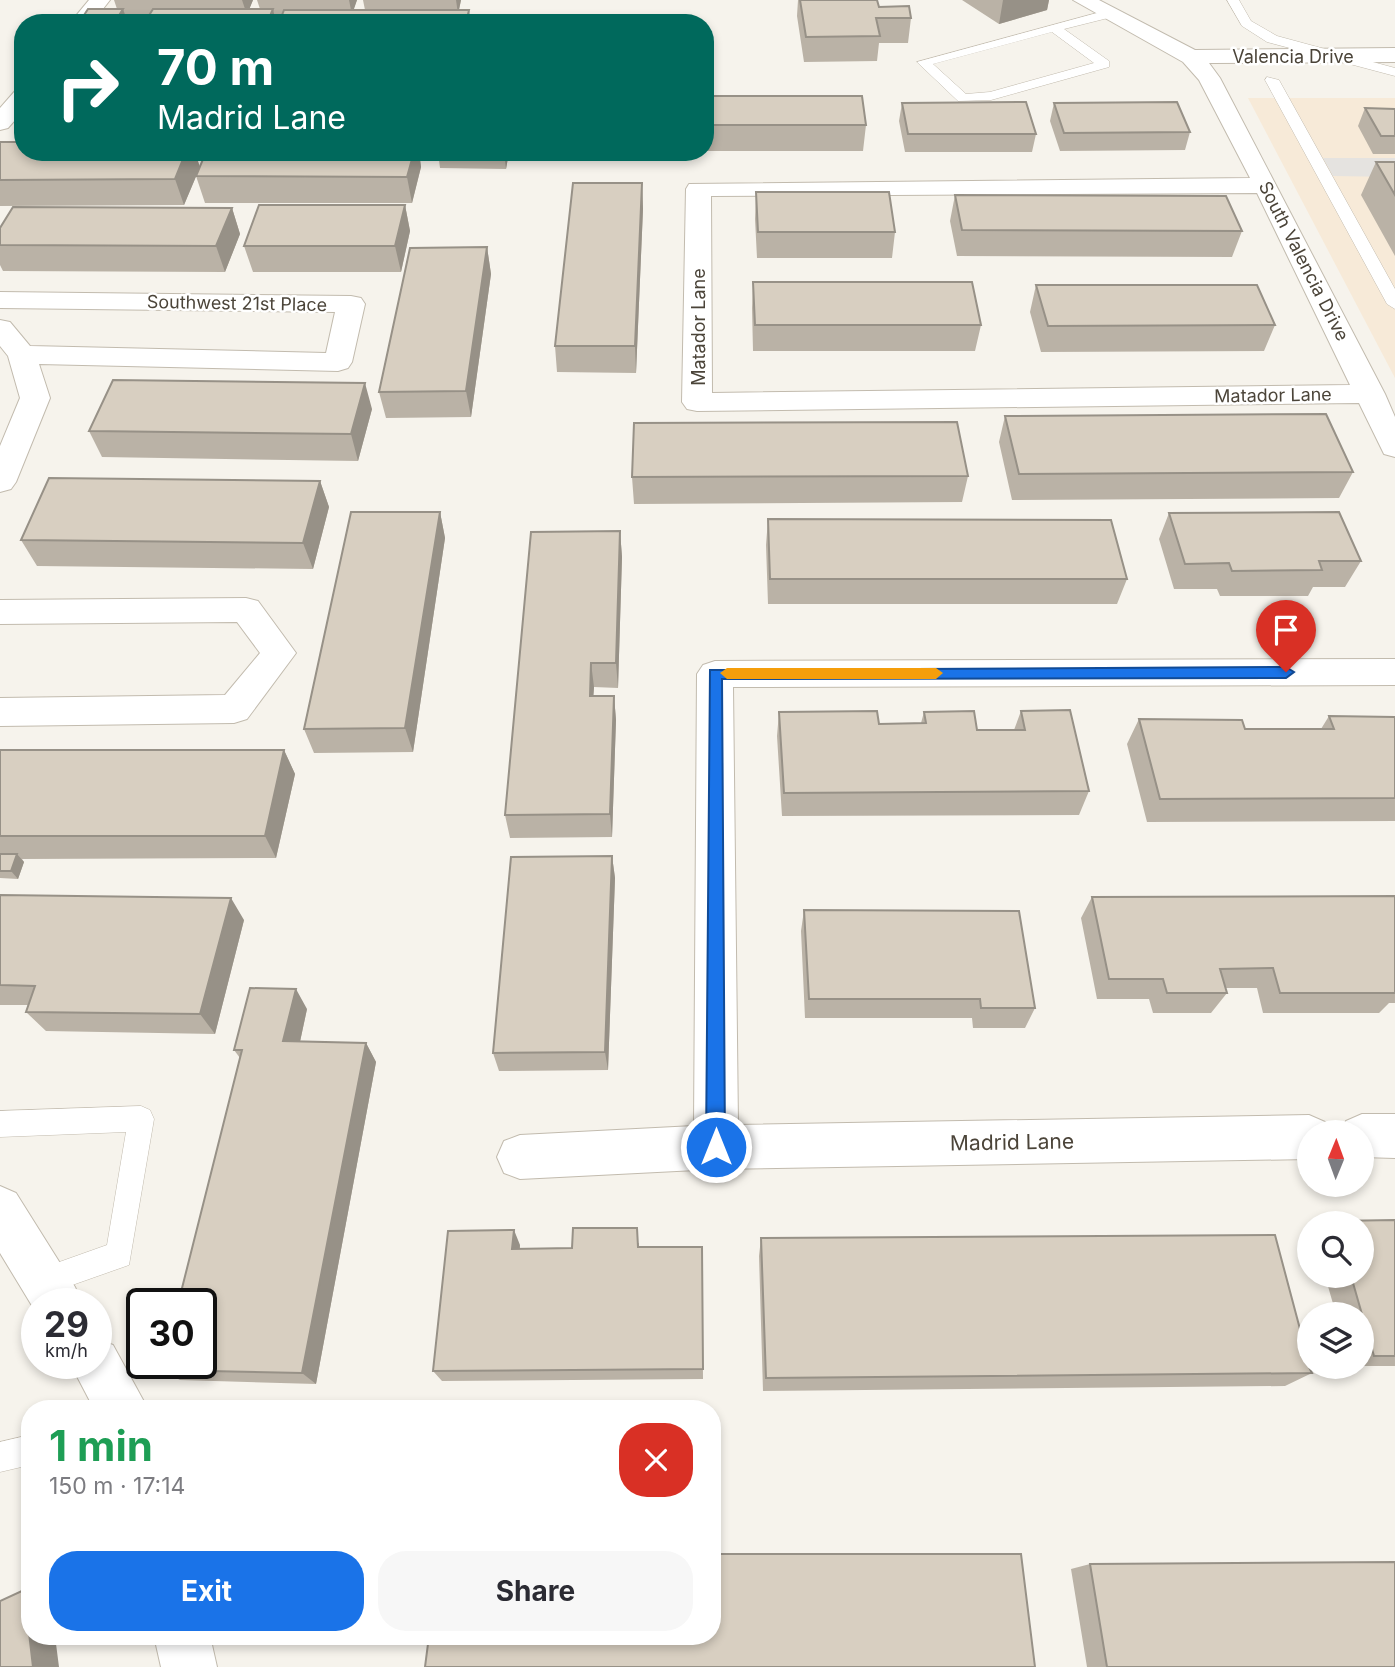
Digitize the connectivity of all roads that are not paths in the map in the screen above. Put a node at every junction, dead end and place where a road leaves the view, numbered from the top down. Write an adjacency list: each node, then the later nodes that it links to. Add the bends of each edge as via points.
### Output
1 (100, 0): 4 (street)
2 (1083, 0): 5 (street)
3 (1233, 0): 8 (lane, via 1255,31)
4 (88, 14)
5 (1108, 14): 6 (lane); 9 (street)
6 (1054, 28): 6 (lane, via 937,59 924,62 963,98 991,96 1104,64)
7 (1395, 55): 8 (street, Valencia Drive)
8 (1326, 56): 9 (street, Valencia Drive); 10 (lane)
9 (1191, 57): 12 (street, South Valencia Drive)
10 (1395, 72)
11 (1395, 78): 14 (street, Valencia Drive)
12 (1230, 79): 15 (street, Valencia Drive); 18 (street, South Valencia Drive)
13 (1300, 79): 15 (street, Valencia Drive)
14 (1340, 79)
15 (1272, 80): 20 (lane)
16 (14, 105): 17 (street)
17 (0, 123)
18 (1266, 185): 22 (street, South Valencia Drive); 22 (street, Matador Lane, via 698,189 697,402)
19 (0, 300): 21 (street, Southwest 21st Place, via 351,304 338,362)
20 (1395, 304)
21 (8, 340): 24 (street, via 35,398)
22 (1370, 394): 23 (street, South Valencia Drive)
23 (1395, 447)
24 (0, 482)
25 (0, 612): 27 (street, via 246,610 279,653 234,709)
26 (1395, 672): 32 (street, via 715,674)
27 (0, 712)
28 (0, 1124): 36 (lane, via 141,1119 119,1255)
29 (1374, 1136): 30 (street)
30 (1395, 1136)
31 (1297, 1137): 32 (street, Madrid Lane)
32 (716, 1147): 33 (street, Madrid Lane)
33 (520, 1157)
34 (0, 1209): 35 (street)
35 (49, 1288)
36 (58, 1288)
37 (105, 1379): 38 (street)
38 (118, 1400)
39 (21, 1452): 40 (lane)
40 (0, 1457)
41 (184, 1645): 42 (street)
42 (189, 1667)

